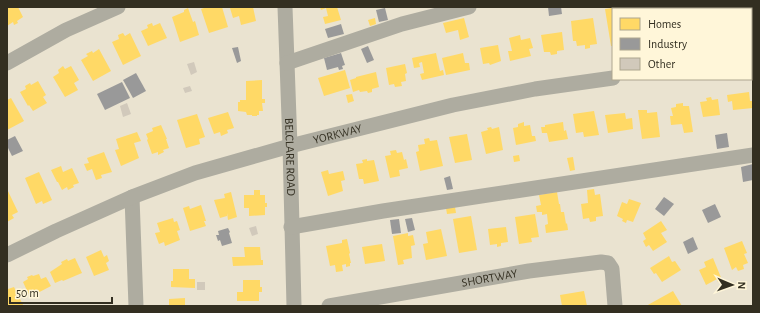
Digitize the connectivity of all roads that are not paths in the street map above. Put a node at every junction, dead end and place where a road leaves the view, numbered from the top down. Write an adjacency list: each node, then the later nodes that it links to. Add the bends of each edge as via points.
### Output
1 (118, 7): 4 (street, via 66,30)
2 (284, 7): 5 (street, BELCLARE ROAD)
3 (469, 7): 5 (street, via 402,24)
4 (7, 63)
5 (287, 63): 7 (street, BELCLARE ROAD)
6 (612, 78): 7 (street, YORKWAY, via 535,88 453,105)
7 (290, 146): 9 (street, YORKWAY, via 195,173); 10 (street, BELCLARE ROAD)
8 (753, 155): 10 (street)
9 (132, 197): 11 (street, YORKWAY); 12 (street)
10 (291, 227): 13 (street, BELCLARE ROAD)
11 (7, 255)
12 (136, 306)
13 (294, 306)
14 (329, 306): 15 (street, SHORTWAY, via 529,271 601,262 608,264 612,269)
15 (615, 306)

